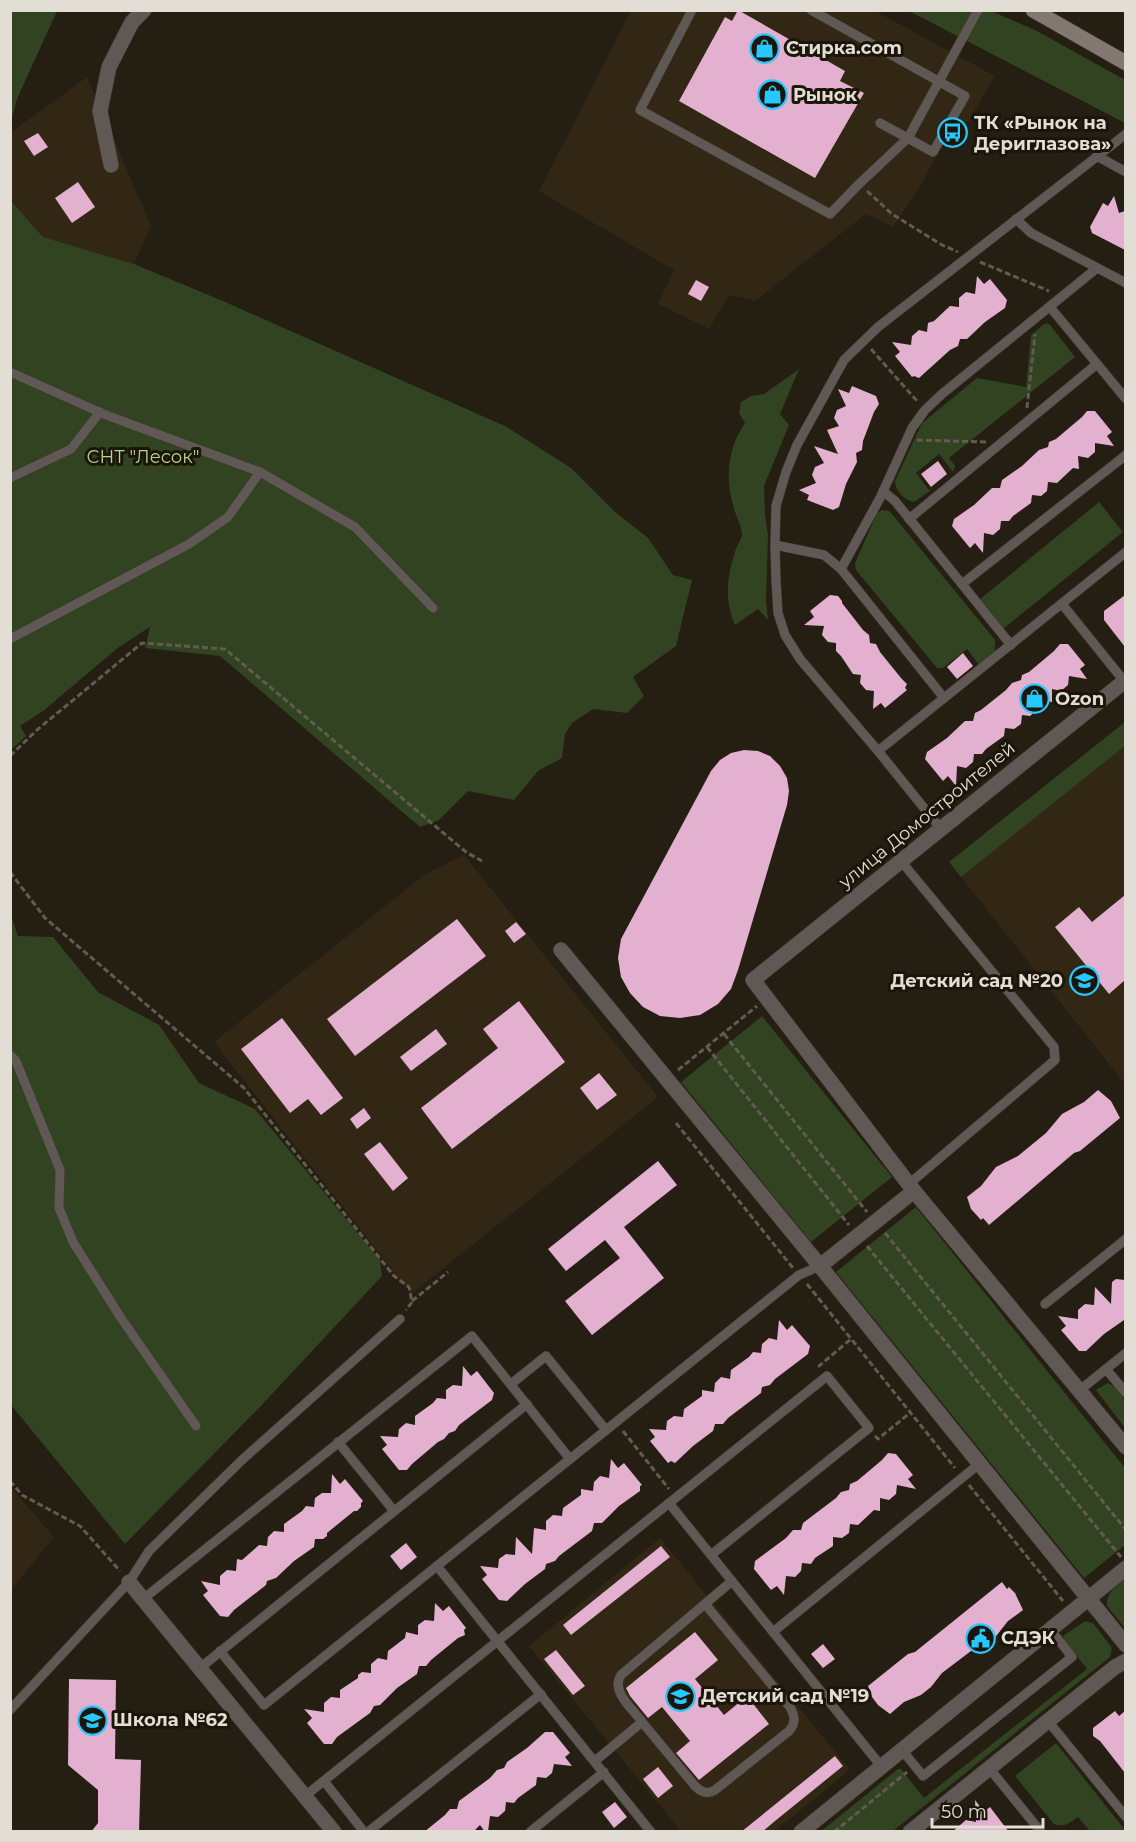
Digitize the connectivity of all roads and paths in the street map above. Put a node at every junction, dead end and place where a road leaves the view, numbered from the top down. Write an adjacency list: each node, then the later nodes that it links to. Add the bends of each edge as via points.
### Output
1 (144, 10): 12 (street, via 132,22 109,67 100,111)
2 (692, 10): 14 (lane, via 640,110 830,214)
3 (811, 10): 7 (lane)
4 (978, 10): 7 (lane)
5 (1033, 10): 6 (street)
6 (1125, 63)
7 (939, 82): 10 (lane); 10 (lane, via 965,96 933,152)
8 (880, 123): 10 (lane)
9 (1125, 134): 11 (lane)
10 (908, 138): 14 (lane)
11 (1097, 156): 13 (lane); 15 (lane)
12 (111, 165)
13 (1125, 172)
14 (859, 184): 16 (path, via 892,214)
15 (1016, 219): 16 (lane); 17 (lane, via 1031,233)
16 (968, 257): 19 (path); 22 (lane)
17 (1097, 268): 18 (lane); 19 (lane)
18 (1125, 283)
19 (1062, 297): 20 (lane)
20 (1050, 307): 21 (lane); 23 (lane)
21 (1036, 317): 26 (lane); 28 (path)
22 (864, 341): 26 (path); 36 (lane, via 844,360 797,445 776,506)
23 (1097, 364): 25 (lane); 28 (lane)
24 (10, 372): 27 (lane)
25 (1125, 399)
26 (925, 410): 29 (lane)
27 (100, 412): 32 (lane); 33 (lane, via 71,449)
28 (1025, 423): 30 (lane)
29 (907, 439): 30 (path); 34 (lane)
30 (1002, 442): 35 (lane)
31 (1125, 455): 39 (lane)
32 (260, 472): 41 (lane, via 355,527); 42 (lane, via 228,517 189,544)
33 (10, 478)
34 (883, 491): 35 (lane); 38 (lane)
35 (909, 519): 39 (lane)
36 (775, 545): 38 (lane, via 824,555); 46 (lane, via 778,613 784,635)
37 (1125, 552): 40 (lane)
38 (841, 569): 45 (lane)
39 (962, 584): 43 (lane)
40 (1062, 604): 43 (lane); 44 (lane)
41 (433, 608)
42 (10, 639)
43 (1011, 645): 45 (lane)
44 (1125, 681): 48 (street, улица Домостроителей)
45 (944, 698): 46 (lane)
46 (878, 751): 48 (lane)
47 (10, 756): 49 (path, via 142,643 225,649 466,852)
48 (941, 829): 50 (street, улица Домостроителей)
49 (482, 861)
50 (901, 861): 53 (street, улица Домостроителей, via 753,980); 59 (lane, via 1056,1054 1055,1060)
51 (10, 872): 66 (path, via 45,918 244,1088 394,1276 409,1287)
52 (561, 950): 57 (street)
53 (768, 998): 54 (path); 59 (street)
54 (724, 1034): 55 (path); 60 (path)
55 (707, 1047): 57 (path); 61 (path)
56 (10, 1055): 79 (lane, via 16,1061 60,1170 59,1208 73,1242)
57 (667, 1080): 63 (street)
58 (676, 1123): 65 (path)
59 (911, 1188): 60 (street); 74 (street)
60 (875, 1221): 61 (street); 90 (path)
61 (858, 1236): 63 (street); 92 (path)
62 (1125, 1239): 67 (lane)
63 (820, 1266): 65 (lane); 85 (street)
64 (448, 1272): 66 (path)
65 (799, 1275): 69 (path); 78 (lane)
66 (412, 1302): 68 (path)
67 (1045, 1304)
68 (400, 1319): 96 (lane, via 243,1459 149,1551)
69 (851, 1339): 72 (path, via 819,1366); 77 (path)
70 (1125, 1353): 71 (lane)
71 (1106, 1369): 74 (lane); 75 (lane)
72 (827, 1376): 80 (lane); 88 (lane)
73 (511, 1384): 76 (lane); 81 (lane, via 546,1356); 82 (lane, via 472,1336)
74 (1080, 1390): 83 (street)
75 (1125, 1393)
76 (527, 1404): 84 (lane); 89 (lane)
77 (910, 1413): 80 (path, via 878,1439); 86 (path)
78 (616, 1422): 81 (lane); 88 (path)
79 (196, 1426)
80 (869, 1428): 91 (lane)
81 (606, 1430): 84 (lane)
82 (338, 1442): 89 (lane); 97 (lane)
83 (1125, 1447)
84 (570, 1459): 93 (lane)
85 (979, 1464): 86 (lane); 98 (street)
86 (963, 1477): 100 (path); 102 (lane)
87 (10, 1481): 96 (path, via 22,1495 80,1526)
88 (672, 1501): 91 (lane); 103 (lane)
89 (394, 1511): 105 (lane)
90 (1125, 1530)
91 (711, 1556): 95 (lane)
92 (1125, 1563)
93 (437, 1566): 103 (lane); 105 (lane, via 264,1705)
94 (1125, 1568): 98 (street)
95 (732, 1581): 99 (lane); 102 (lane)
96 (129, 1582): 97 (street); 109 (lane)
97 (143, 1599): 107 (street)
98 (1088, 1599): 100 (street); 104 (street)
99 (705, 1604): 111 (lane, via 618,1680 618,1689); 111 (lane, via 790,1707 794,1724 708,1793 695,1786)
100 (1072, 1612): 101 (street)
101 (1050, 1629): 112 (street); 115 (lane, via 1072,1657 923,1776)
102 (773, 1632): 114 (lane)
103 (497, 1641): 108 (lane); 118 (lane)
104 (1125, 1645)
105 (220, 1651): 107 (lane)
106 (1125, 1661): 110 (street)
107 (200, 1668): 119 (street)
108 (541, 1694): 113 (lane); 123 (lane)
109 (10, 1710)
110 (1048, 1721): 116 (street); 120 (lane)
111 (642, 1722): 113 (lane)
112 (902, 1750): 114 (street); 115 (lane)
113 (595, 1761): 117 (lane)
114 (882, 1766): 125 (street)
115 (915, 1766): 126 (path)
116 (989, 1768): 127 (street); 128 (lane)
117 (604, 1772): 121 (lane); 124 (lane)
118 (324, 1781): 119 (lane); 123 (lane)
119 (305, 1796): 122 (street)
120 (1125, 1817)
121 (649, 1831)
122 (334, 1832)
123 (366, 1832)
124 (530, 1832)
125 (801, 1832)
126 (834, 1832)
127 (910, 1832)
128 (1041, 1832)

